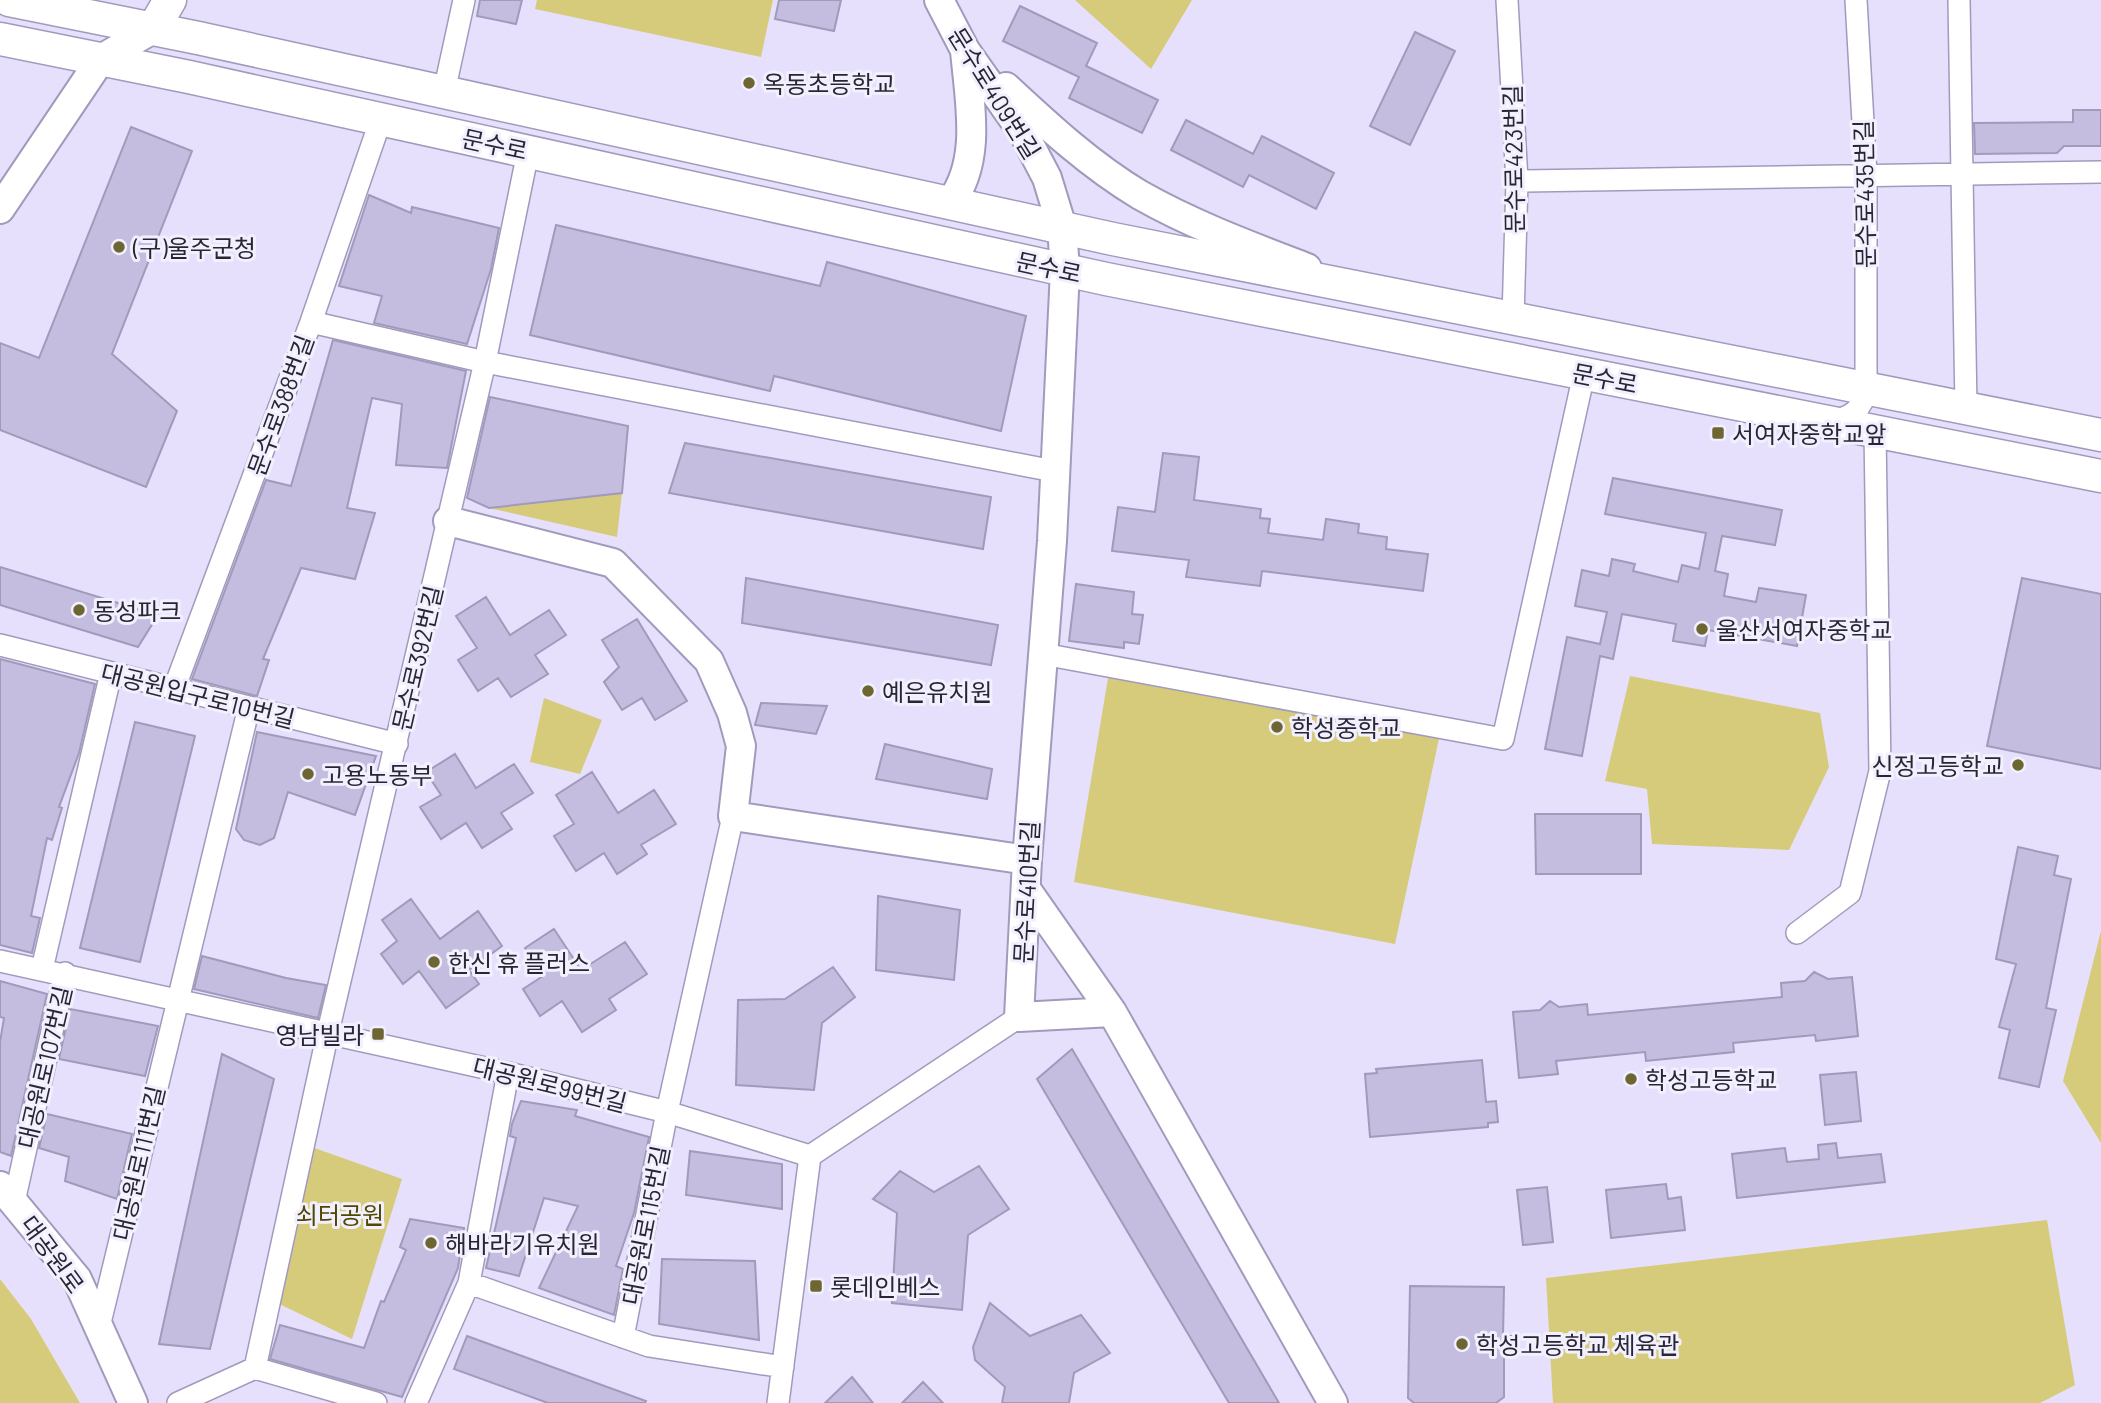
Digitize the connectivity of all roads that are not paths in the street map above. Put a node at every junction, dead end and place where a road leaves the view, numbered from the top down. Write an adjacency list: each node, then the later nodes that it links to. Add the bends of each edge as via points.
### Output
1 (9, 0): 8 (main road, 문수로)
2 (170, 0): 8 (main road)
3 (464, 0): 12 (street)
4 (939, 0): 10 (street, 문수로409번길)
5 (1507, 0): 18 (street, 문수로423번길)
6 (1856, 0): 17 (street, 문수로435번길)
7 (1959, 0): 16 (street)
8 (153, 29): 11 (street); 12 (main road, 문수로)
9 (0, 39): 11 (main road, 문수로)
10 (965, 50): 19 (street, via 970,155 963,183); 21 (street, 문수로409번길, via 1024,134 1047,178); 23 (street, via 1064,140 1139,194 1236,241)
11 (101, 59): 13 (main road, 문수로); 20 (street)
12 (444, 92): 19 (main road, 문수로)
13 (381, 119): 14 (main road, 문수로); 25 (street, 문수로388번길)
14 (528, 152): 22 (main road, 문수로); 26 (street, 문수로392번길)
15 (2101, 172): 16 (street)
16 (1961, 174): 17 (street); 29 (street)
17 (1866, 175): 18 (street); 28 (street, 문수로435번길)
18 (1517, 181): 24 (street, 문수로423번길)
19 (950, 203): 21 (main road, 문수로)
20 (0, 209)
21 (1062, 227): 22 (street, 문수로410번길); 23 (main road, 문수로)
22 (1065, 270): 27 (main road, 문수로); 35 (street, 문수로410번길)
23 (1356, 287): 24 (main road, 문수로)
24 (1513, 318): 28 (main road, 문수로)
25 (311, 322): 26 (street); 41 (street, 문수로388번길)
26 (485, 362): 35 (street); 37 (street, 문수로392번길)
27 (1584, 374): 30 (main road, 문수로); 39 (street, via 1503,739)
28 (1866, 388): 29 (main road, 문수로); 30 (street, via 1863,403 1854,414)
29 (1966, 408): 31 (main road, 문수로)
30 (1824, 421): 32 (main road, 문수로)
31 (2049, 424): 33 (main road, 문수로); 34 (main road, via 2012,423 1993,433 2002,450)
32 (1875, 431): 34 (main road, 문수로); 47 (street, via 1880,771 1850,893)
33 (2101, 435)
34 (2040, 464): 36 (main road, 문수로)
35 (1055, 471): 39 (street, 문수로410번길)
36 (2101, 477)
37 (448, 521): 43 (street, 문수로392번길); 44 (street, via 613,563 709,661 741,746)
38 (0, 645): 40 (street, 대공원입구로10번길)
39 (1043, 654): 45 (street, 문수로410번길)
40 (111, 673): 41 (street, 대공원입구로10번길); 49 (street)
41 (174, 689): 42 (street, 대공원입구로10번길)
42 (249, 707): 43 (street, 대공원입구로10번길); 51 (street, 대공원로111번길)
43 (397, 744): 54 (street, 문수로392번길)
44 (733, 816): 45 (street); 56 (street, 대공원로115번길)
45 (1027, 860): 46 (street, 문수로410번길)
46 (1026, 889): 52 (street); 53 (street, 문수로410번길)
47 (1797, 933)
48 (0, 961): 49 (street, 대공원로99번길)
49 (42, 969): 50 (street, 대공원로99번길)
50 (65, 973): 51 (street, 대공원로99번길); 58 (street, 대공원로107번길)
51 (177, 999): 54 (street, 대공원로99번길); 60 (street, 대공원로111번길)
52 (1112, 1012): 53 (street); 69 (street)
53 (1019, 1017): 57 (street)
54 (328, 1032): 55 (street, 대공원로99번길); 63 (street, 문수로392번길)
55 (508, 1073): 56 (street, 대공원로99번길); 59 (street)
56 (667, 1112): 57 (street, 대공원로99번길); 61 (street, 대공원로115번길)
57 (810, 1156): 62 (street)
58 (7, 1194): 60 (street, 대공원로, via 77,1279)
59 (469, 1283): 61 (street, 대공원로115번길); 67 (street)
60 (99, 1326): 64 (street, 대공원로)
61 (623, 1337): 62 (street, 대공원로115번길, via 649,1346)
62 (783, 1367): 68 (street)
63 (255, 1368): 65 (street); 66 (street)
64 (133, 1403)
65 (178, 1403)
66 (376, 1403)
67 (416, 1403)
68 (778, 1403)
69 (1333, 1403)

